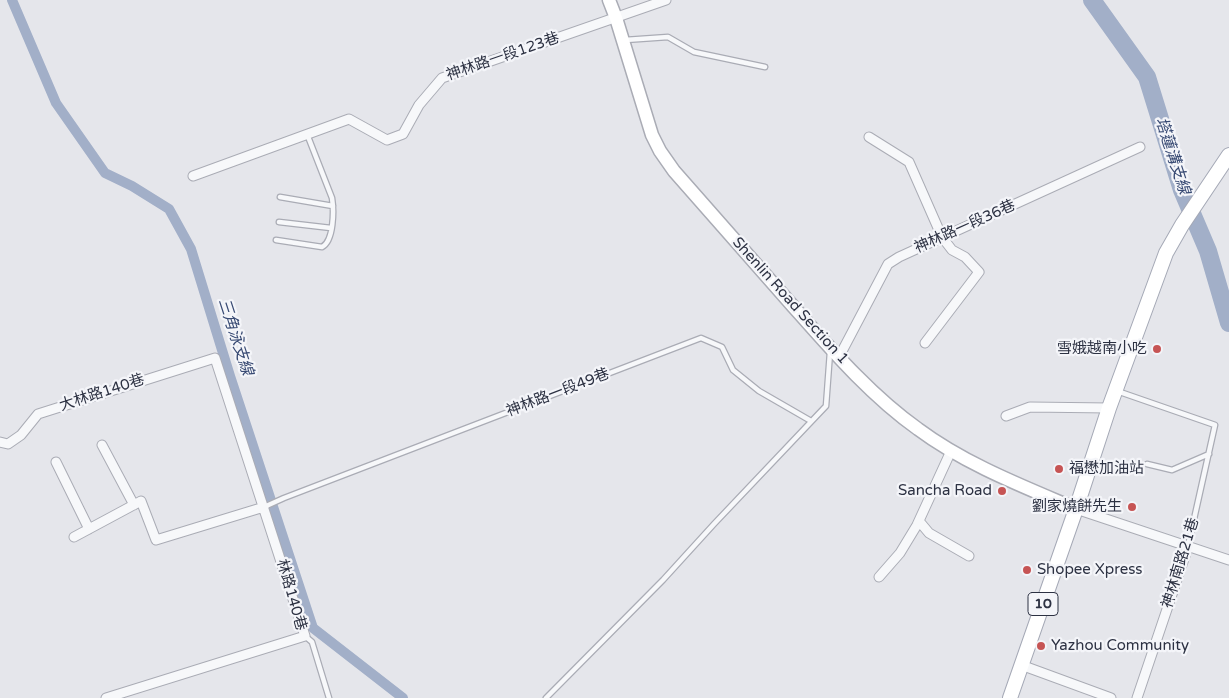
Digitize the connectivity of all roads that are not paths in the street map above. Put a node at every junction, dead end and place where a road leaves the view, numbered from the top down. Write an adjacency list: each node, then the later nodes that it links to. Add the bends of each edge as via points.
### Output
1 (609, 0): 3 (street, Shenlin Road Section 1)
2 (666, 0): 3 (street, 神林路一段123巷)
3 (616, 18): 4 (street, Shenlin Road Section 1); 6 (street, 神林路一段123巷, via 442,78 419,105 403,134 387,140 349,119)
4 (623, 41): 5 (lane, via 668,37 694,52); 18 (street, Shenlin Road Section 1, via 660,151 674,171)
5 (765, 67)
6 (307, 134): 10 (street, 神林路一段123巷); 12 (lane)
7 (868, 137): 15 (street, via 909,162)
8 (1140, 147): 15 (street, 神林路一段36巷)
9 (1229, 155): 20 (main road, 10, via 1166,253)
10 (193, 176)
11 (280, 197): 12 (lane)
12 (333, 206): 14 (lane)
13 (279, 222): 14 (lane)
14 (331, 228): 16 (lane, via 329,240 322,247)
15 (942, 237): 17 (street, via 952,250 965,257 979,272); 18 (street, 神林路一段36巷, via 888,264)
16 (276, 240)
17 (925, 343)
18 (835, 353): 23 (lane, via 826,406); 26 (street, Shenlin Road Section 1, via 891,409)
19 (215, 358): 24 (street, 大林路140巷, via 38,414 21,435 8,444); 31 (street, 林路140巷)
20 (1116, 391): 21 (main road, 10); 27 (lane, 神林南路21巷, via 1215,425)
21 (1109, 408): 22 (street, via 1030,406); 32 (main road, 10)
22 (1006, 416)
23 (811, 421): 31 (lane, 神林路一段49巷, via 759,391 733,370 722,347 701,338); 44 (lane, via 663,580)
24 (0, 442)
25 (102, 445): 30 (street)
26 (951, 451): 32 (street, Shenlin Road Section 1, via 1008,481); 33 (street)
27 (1209, 454): 29 (lane, via 1172,470); 36 (lane, 神林南路21巷)
28 (56, 462): 34 (street)
29 (1147, 464)
30 (134, 505): 31 (street, via 142,501 156,540); 34 (street)
31 (267, 506): 40 (street, 林路140巷)
32 (1076, 509): 36 (street); 41 (main road, 10)
33 (919, 521): 37 (street, via 929,534); 39 (street, via 900,553)
34 (89, 528): 35 (street)
35 (74, 537)
36 (1188, 547): 38 (street); 47 (street, 神林南路21巷)
37 (969, 556)
38 (1229, 560)
39 (879, 576)
40 (305, 636): 42 (street, 林路140巷); 43 (lane, via 312,642)
41 (1021, 665): 45 (main road, 10); 46 (street)
42 (106, 698)
43 (329, 698)
44 (546, 698)
45 (1010, 698)
46 (1111, 698)
47 (1137, 698)

